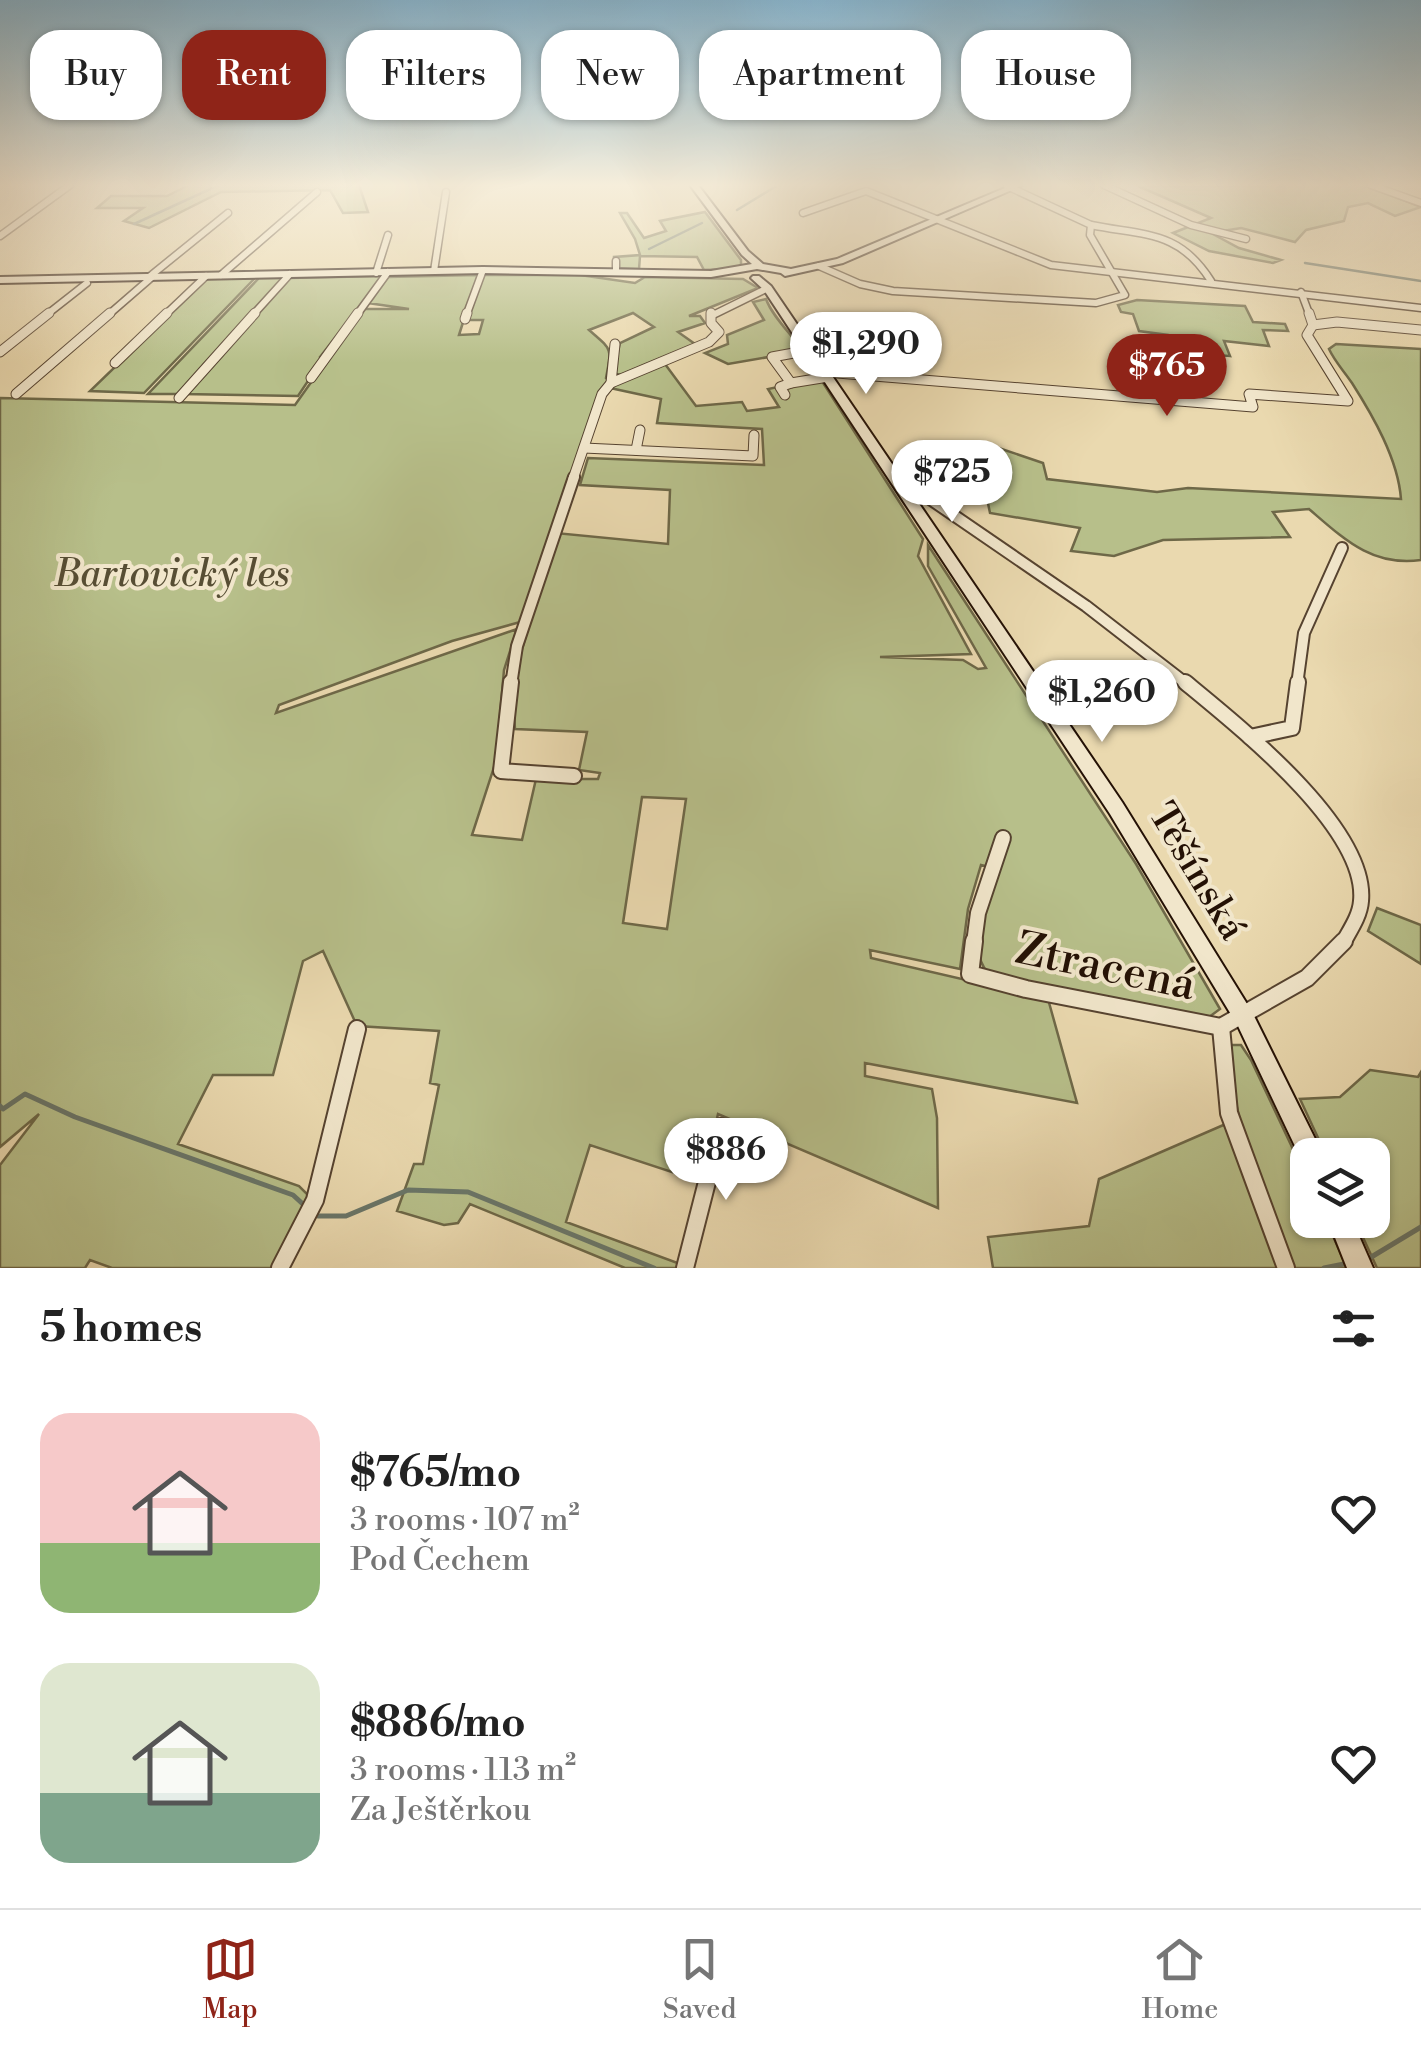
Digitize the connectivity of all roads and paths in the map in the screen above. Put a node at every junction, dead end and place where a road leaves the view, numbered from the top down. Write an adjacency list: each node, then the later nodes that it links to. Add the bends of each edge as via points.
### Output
1 (190, 244): 19 (street)
2 (258, 244): 18 (street)
3 (387, 244): 14 (street)
4 (438, 244): 13 (street)
5 (738, 244): 16 (main road, Těšínská)
6 (873, 244): 10 (main road)
7 (996, 244): 11 (street, via 1040,262)
8 (1095, 244): 11 (street)
9 (1179, 244): 21 (street, via 1198,256)
10 (819, 266): 11 (street, via 893,291 1096,304 1125,296); 16 (main road)
11 (1108, 268): 21 (street)
12 (483, 270): 13 (main road); 16 (main road, via 616,266); 25 (street)
13 (434, 271): 14 (main road)
14 (382, 273): 15 (main road); 33 (street)
15 (290, 274): 18 (main road); 38 (street)
16 (759, 274): 29 (main road, Těšínská); 34 (street, via 711,313 719,332 710,342)
17 (206, 276): 18 (main road); 19 (main road); 31 (street)
18 (222, 276)
19 (150, 277): 20 (main road); 36 (street)
20 (0, 280)
21 (1211, 281): 23 (street)
22 (86, 283): 30 (street)
23 (1302, 292): 24 (street); 26 (street)
24 (1421, 308)
25 (465, 319)
26 (1313, 325): 27 (street); 32 (street, via 1307,335 1348,401 1249,394 1254,407)
27 (1421, 330)
28 (615, 344): 34 (street)
29 (810, 350): 32 (main road, Těšínská); 35 (street, via 772,357)
30 (0, 352)
31 (116, 363)
32 (826, 374): 35 (street); 47 (main road, Těšínská)
33 (310, 378)
34 (611, 383): 43 (street)
35 (791, 384): 37 (street, via 780,387)
36 (16, 394)
37 (785, 395)
38 (179, 398)
39 (640, 430): 44 (street)
40 (754, 436): 46 (street, via 753,456)
41 (676, 438): 45 (street)
42 (713, 440): 46 (street)
43 (584, 448): 44 (street); 50 (street, via 509,678 509,742 501,770)
44 (636, 450): 45 (street)
45 (674, 452): 46 (street)
46 (712, 454)
47 (891, 472): 49 (street, Ztracená, via 1218,704); 52 (main road, Těšínská, via 1116,808)
48 (1342, 548): 49 (street, via 1304,633 1292,728)
49 (1250, 737): 52 (street, Ztracená, via 1338,828 1359,869 1362,898 1332,957)
50 (574, 776)
51 (1003, 838): 53 (street, Ztracená, via 978,913 970,974)
52 (1245, 1019): 53 (street, Ztracená); 56 (main road, Těšínská)
53 (1221, 1027): 60 (street, via 1229,1113)
54 (357, 1029): 58 (street, via 314,1200)
55 (721, 1127): 59 (street)
56 (1303, 1138)
57 (1348, 1238): 61 (main road)
58 (280, 1268)
59 (685, 1268)
60 (1286, 1268)
61 (1360, 1268)

